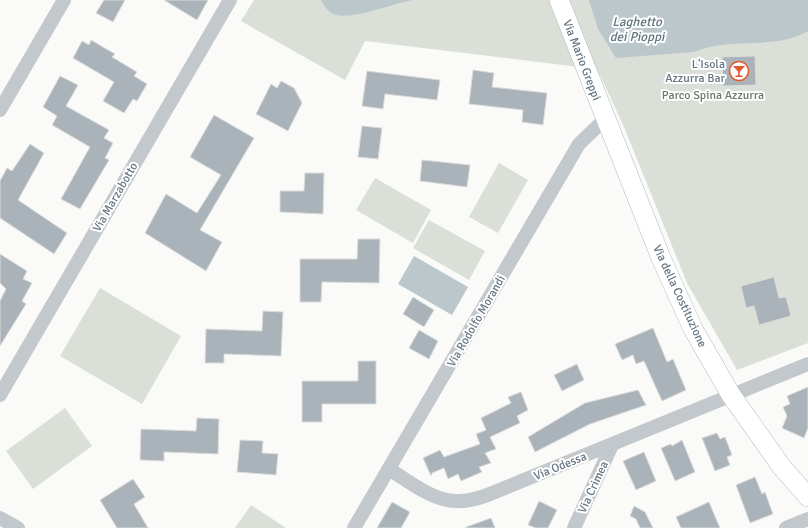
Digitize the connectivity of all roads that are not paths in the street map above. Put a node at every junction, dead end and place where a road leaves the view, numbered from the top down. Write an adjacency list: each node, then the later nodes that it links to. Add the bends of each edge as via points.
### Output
1 (64, 0): 4 (street)
2 (230, 0): 7 (street, Via Marzabotto)
3 (559, 0): 5 (main road, Via Mario Greppi)
4 (0, 110)
5 (605, 119): 8 (main road, Via della Costituzione, via 682,306); 10 (street, Via Rodolfo Morandi, via 579,144)
6 (808, 364): 8 (street, Via Odessa)
7 (0, 395)
8 (732, 395): 9 (street, Via Odessa); 11 (main road, Via della Costituzione, via 781,466)
9 (612, 445): 10 (street, Via Odessa, via 495,492 456,502 445,500); 16 (street, Via Crimea)
10 (389, 469): 15 (street, Via Rodolfo Morandi)
11 (808, 497)
12 (0, 518): 14 (street)
13 (808, 519): 17 (street)
14 (18, 528)
15 (354, 528)
16 (574, 528)
17 (786, 528)

